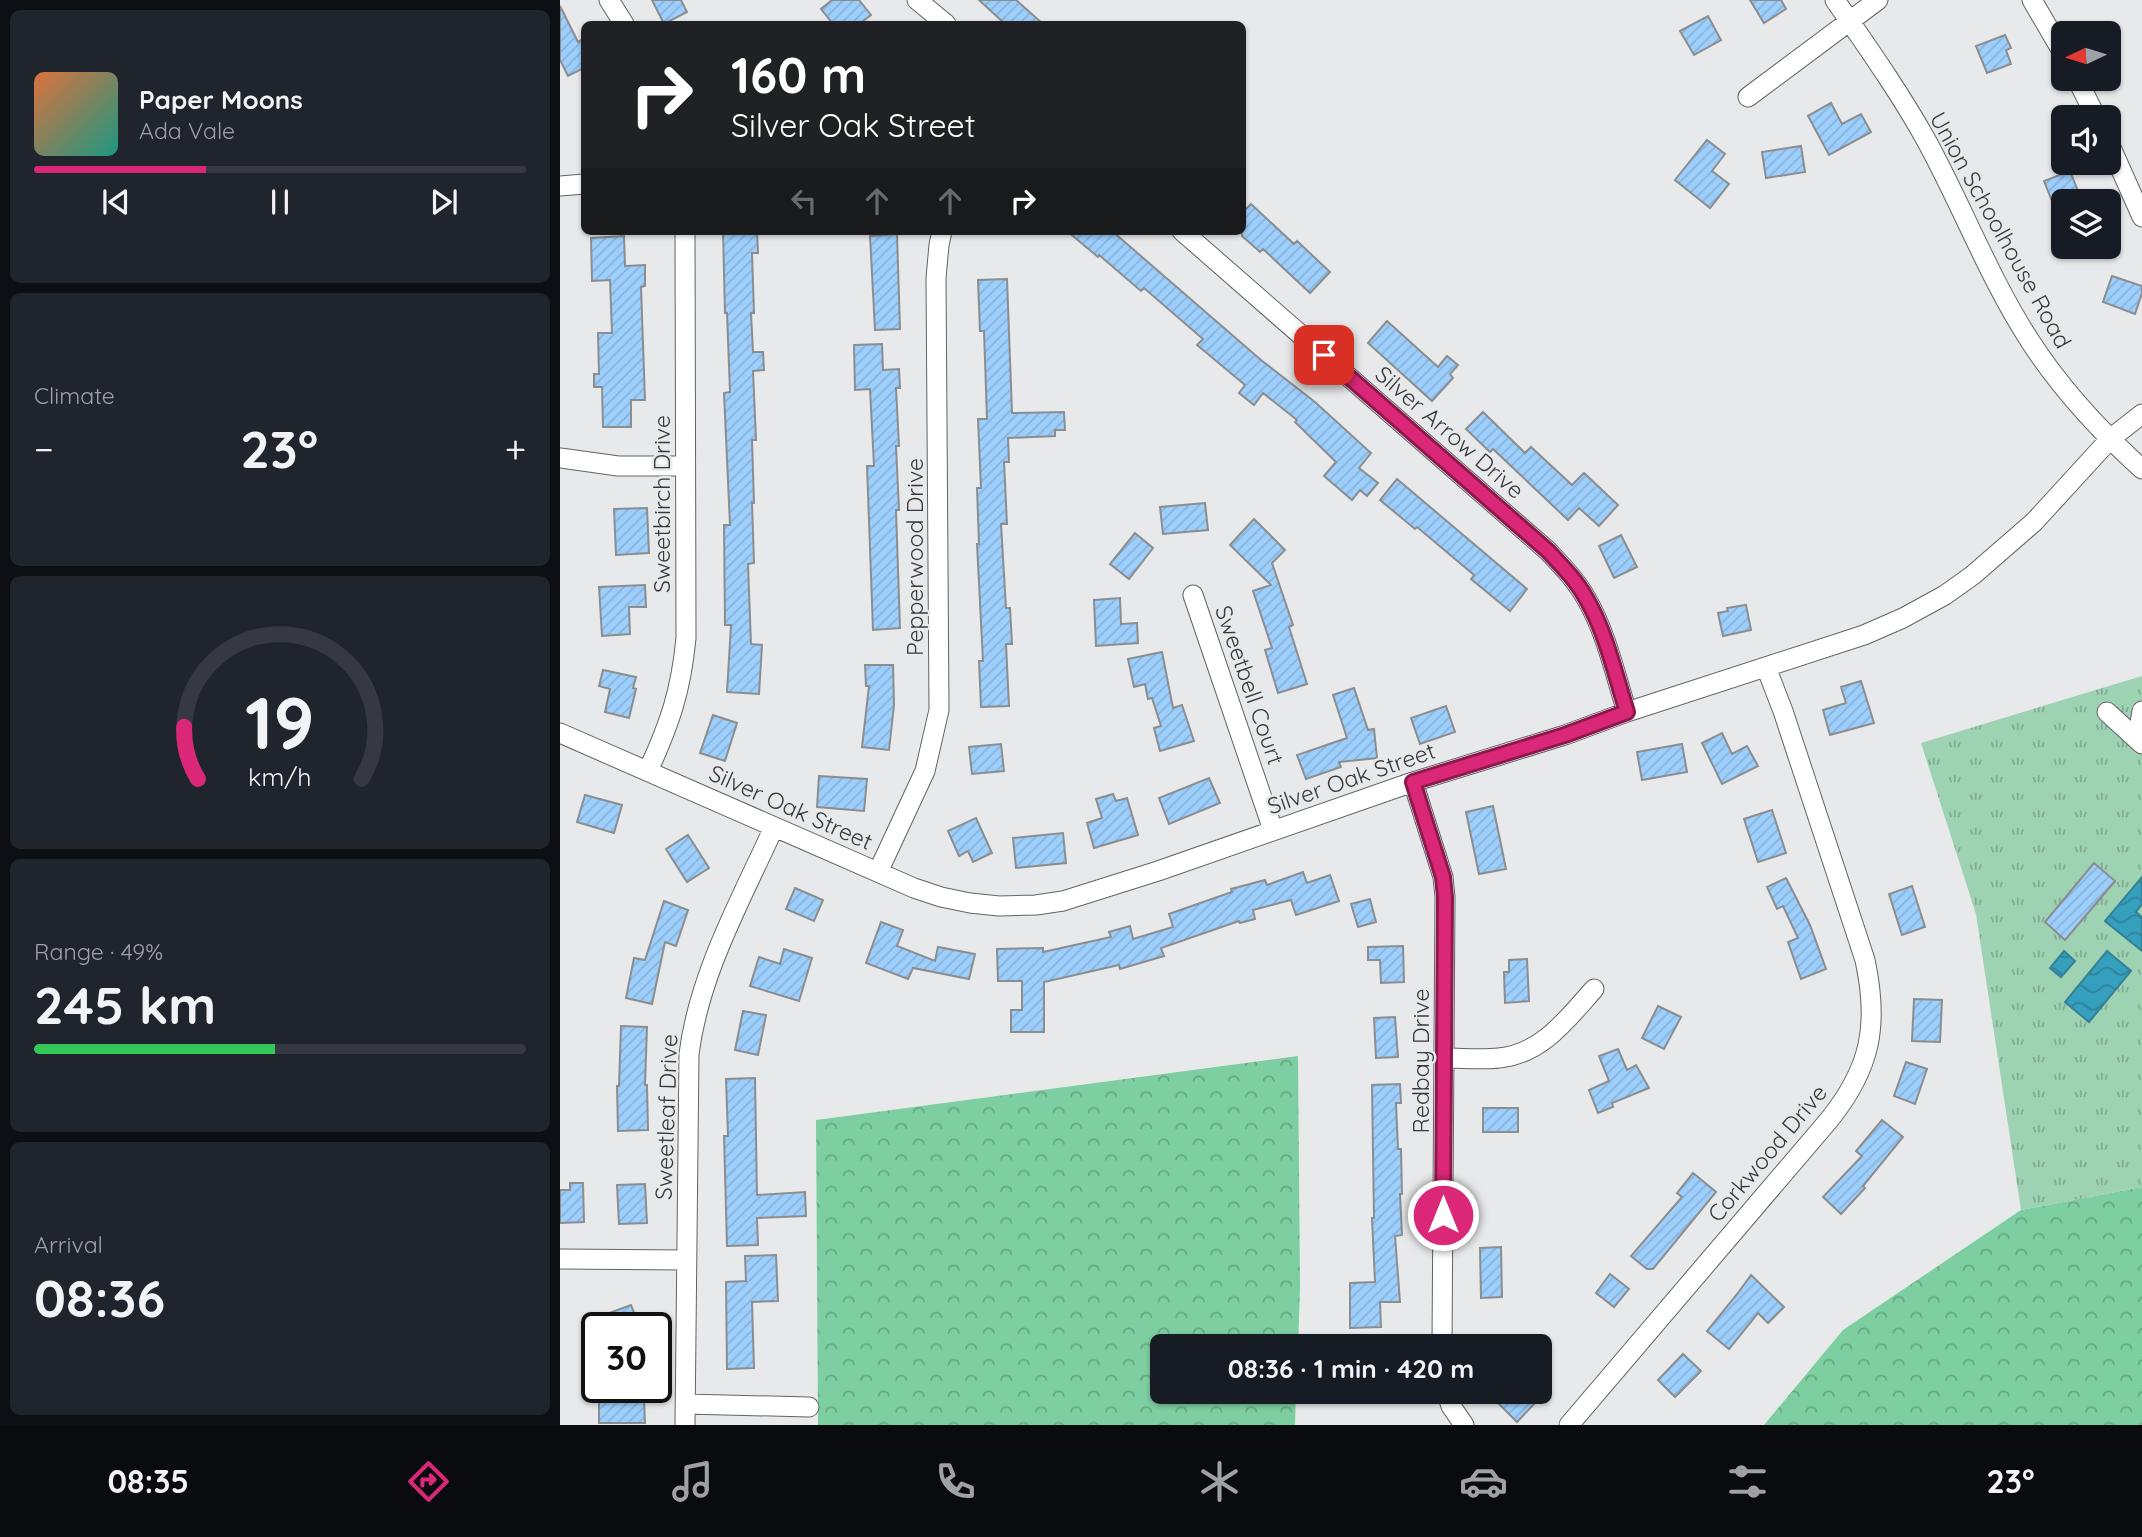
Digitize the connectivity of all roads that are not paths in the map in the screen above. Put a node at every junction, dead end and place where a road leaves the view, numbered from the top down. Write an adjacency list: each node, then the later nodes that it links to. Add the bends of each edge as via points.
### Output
1 (609, 0): 6 (street)
2 (917, 0): 7 (street)
3 (1835, 0): 8 (street, Union Schoolhouse Road)
4 (1878, 0): 8 (street)
5 (2032, 0): 9 (street)
6 (622, 21)
7 (942, 21)
8 (1849, 21): 10 (street); 19 (street, Union Schoolhouse Road, via 1926,140 2029,340)
9 (2051, 32)
10 (1748, 97)
11 (2121, 170): 14 (street)
12 (581, 184): 13 (street)
13 (560, 186)
14 (2142, 218)
15 (685, 235): 21 (street, Sweetbirch Drive)
16 (941, 235): 35 (street, Pepperwood Drive, via 936,278 939,710 925,771)
17 (1187, 235): 26 (street, Silver Arrow Drive, via 1573,577 1601,633)
18 (2142, 414): 19 (street, Silver Oak Street)
19 (2110, 439): 22 (street, Union Schoolhouse Road); 24 (street, Silver Oak Street, via 2034,522 1945,595 1864,635)
20 (560, 458): 21 (street, via 618,466)
21 (684, 466): 31 (street, Sweetbirch Drive, via 683,671 676,703)
22 (2142, 469)
23 (1193, 595): 34 (street, Sweetbell Court)
24 (1766, 667): 26 (street, Silver Oak Street); 46 (street, Corkwood Drive, via 1865,960 1873,1010 1871,1035 1850,1091 1829,1120)
25 (2142, 711): 29 (street)
26 (1627, 712): 32 (street, Silver Oak Street)
27 (2107, 712): 30 (street)
28 (560, 733): 31 (street, Silver Oak Street)
29 (2142, 737)
30 (2142, 744)
31 (648, 771): 33 (street, Silver Oak Street)
32 (1413, 782): 34 (street, Silver Oak Street); 37 (street, Redbay Drive, via 1443,877)
33 (774, 827): 35 (street, Silver Oak Street); 39 (street, Sweetleaf Drive, via 722,943 692,1027)
34 (1273, 830): 35 (street, Silver Oak Street, via 1088,893 1036,905 960,901)
35 (878, 872)
36 (1594, 989): 37 (street, via 1558,1030 1519,1054)
37 (1444, 1058): 40 (street, Redbay Drive)
38 (560, 1259): 39 (street)
39 (687, 1260): 41 (street, Sweetleaf Drive)
40 (1442, 1334)
41 (685, 1404): 43 (street); 44 (street, Sweetleaf Drive)
42 (1450, 1404): 45 (street)
43 (809, 1407)
44 (685, 1425)
45 (1464, 1425)
46 (1569, 1425)

